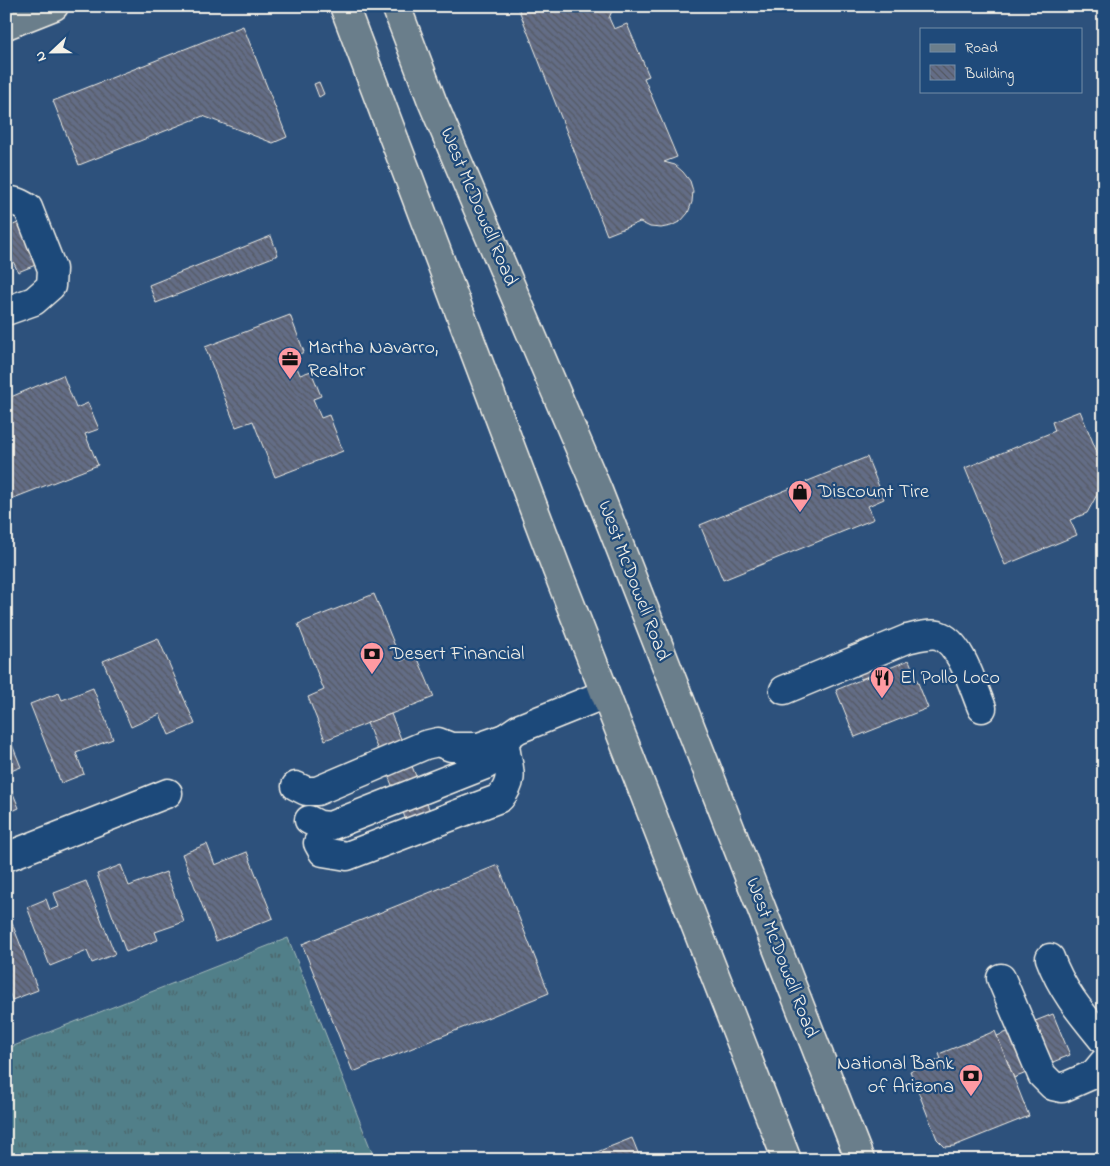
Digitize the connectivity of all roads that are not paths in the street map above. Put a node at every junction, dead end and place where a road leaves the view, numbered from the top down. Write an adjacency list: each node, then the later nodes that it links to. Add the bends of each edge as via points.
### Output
1 (54, 6): 4 (main road)
2 (344, 6): 8 (main road)
3 (396, 6): 19 (main road, West McDowell Road, via 432,101 598,490)
4 (6, 25)
5 (6, 202): 6 (street, via 20,203 28,208 52,269 51,286 34,301)
6 (6, 311)
7 (784, 690): 9 (street, via 907,639 937,635 950,641 962,659)
8 (605, 694): 10 (street, via 518,729); 18 (main road)
9 (982, 708)
10 (505, 744): 10 (street, via 509,787 500,798 347,856 323,852 313,831 319,825 330,826 484,765 499,757); 11 (street, via 451,747 438,742 318,791 306,791)
11 (296, 786)
12 (168, 793): 13 (street)
13 (6, 857)
14 (1050, 958): 16 (street, via 1057,977 1077,1009)
15 (1001, 977): 17 (street, via 1050,1067 1067,1086 1094,1074)
16 (1104, 1041)
17 (1104, 1062)
18 (787, 1160)
19 (860, 1160)

